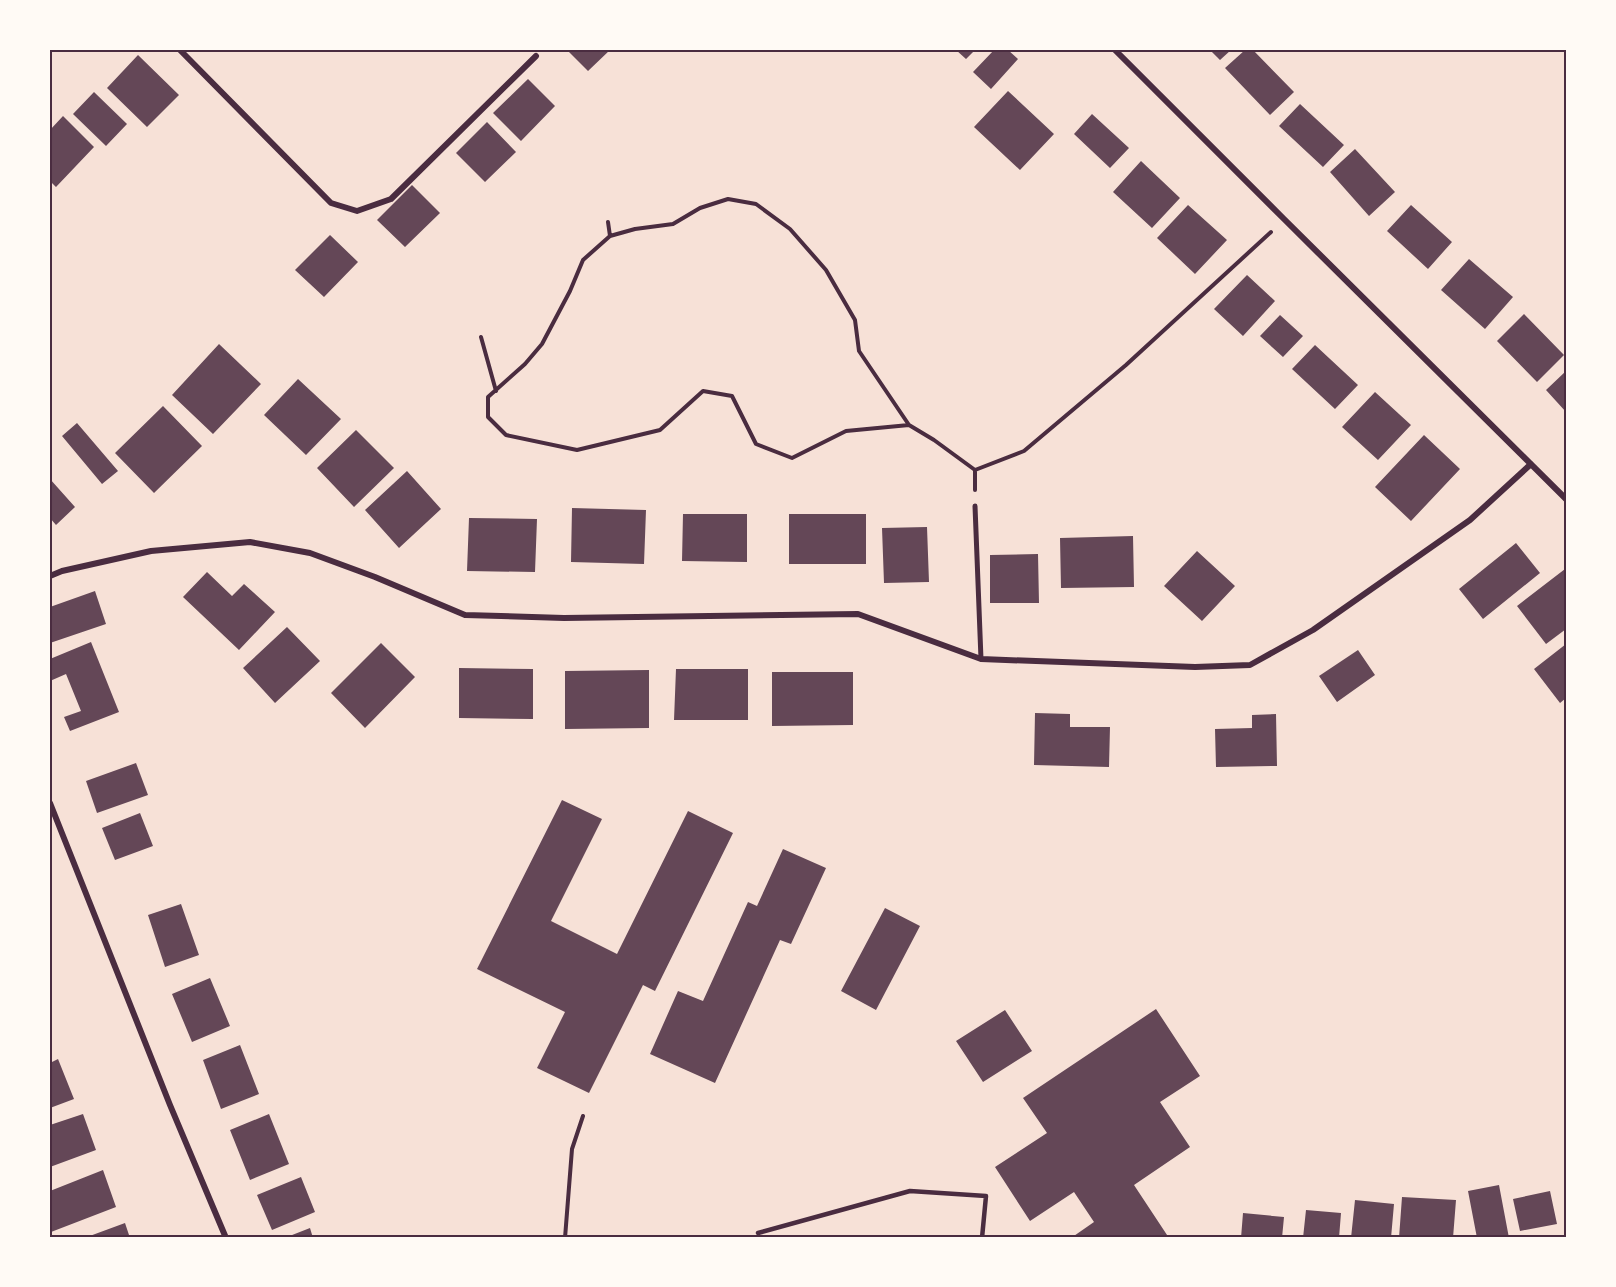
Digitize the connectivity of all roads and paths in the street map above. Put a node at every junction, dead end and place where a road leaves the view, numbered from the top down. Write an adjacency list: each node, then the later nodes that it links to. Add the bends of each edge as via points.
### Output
1 (180, 50): 3 (street, via 331,203 357,211 391,199)
2 (1115, 50): 4 (street)
3 (536, 56)
4 (1284, 219): 9 (path, via 1126,365 1024,451 975,470); 10 (street)
5 (608, 222): 6 (path)
6 (610, 236): 8 (path, via 583,260 542,344); 9 (path, via 673,224 700,208 728,199 756,204 790,229 826,270 855,320 859,351)
7 (481, 337): 8 (path)
8 (495, 391): 9 (path, via 488,397 488,417 506,435 577,450 660,430 703,391 732,396 756,444 792,458 846,431)
9 (909, 425)
10 (1531, 464): 11 (street); 14 (street, via 1470,520 1313,630 1250,665 1195,667)
11 (1566, 499)
12 (975, 506): 14 (street)
13 (50, 576): 14 (street, via 152,551 250,542 310,554 465,615 564,618 858,614)
14 (981, 659)
15 (50, 803): 18 (street)
16 (583, 1116): 19 (path, via 572,1149)
17 (758, 1233): 20 (lane, via 910,1191 986,1196)
18 (226, 1238)
19 (566, 1238)
20 (982, 1238)

